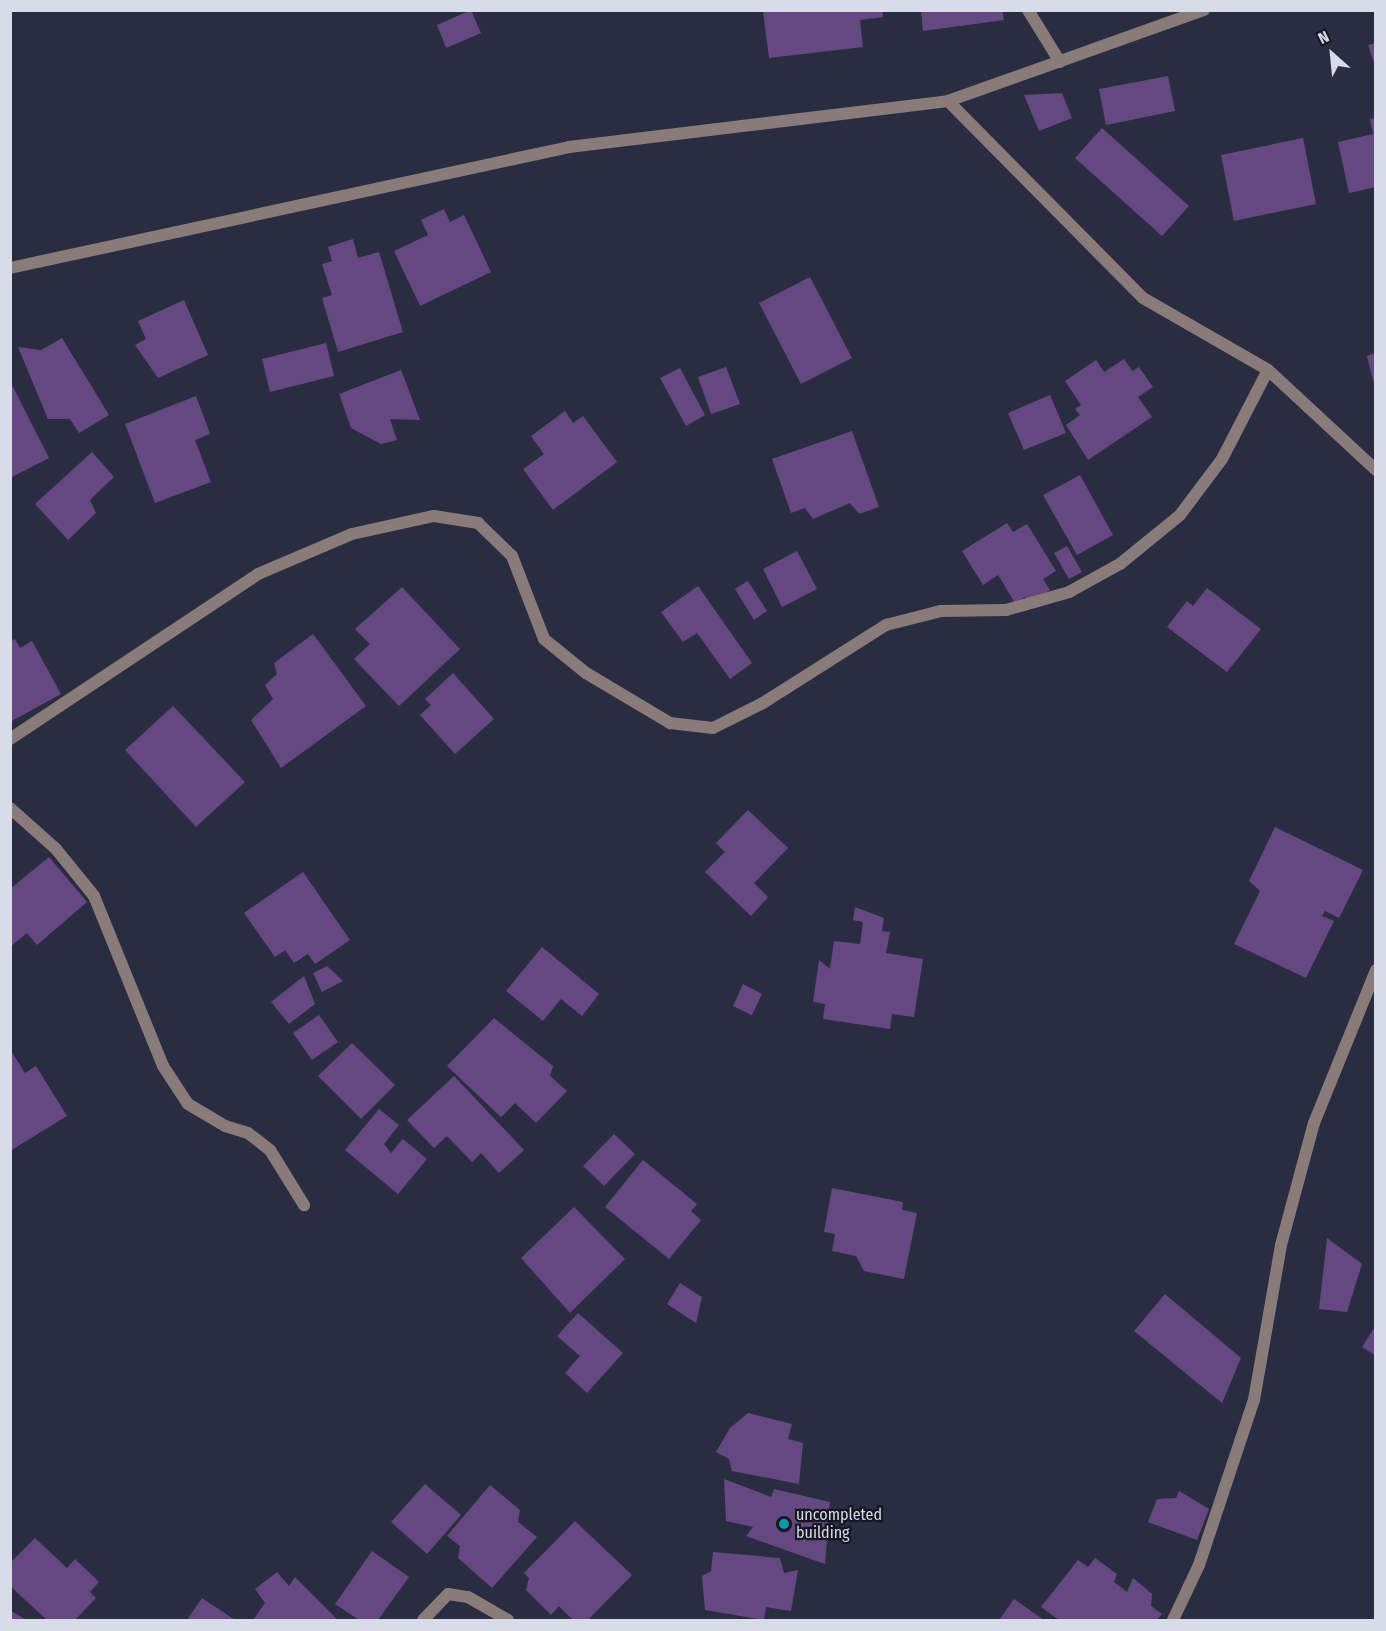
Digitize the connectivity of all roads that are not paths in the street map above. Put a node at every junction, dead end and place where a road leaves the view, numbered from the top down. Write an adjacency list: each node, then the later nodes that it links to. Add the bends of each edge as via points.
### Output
1 (1028, 10): 3 (street)
2 (1204, 10): 3 (street)
3 (1060, 62): 4 (street)
4 (948, 101): 5 (street, via 569,147); 6 (street, via 1143,298)
5 (10, 268)
6 (1268, 370): 7 (street); 8 (street, via 1222,459 1194,497 1120,564 1069,592 1006,610 941,611 886,625 763,703 713,728 670,723 586,673 544,639 512,556 478,523 434,516 352,534 258,574)
7 (1376, 470)
8 (10, 739)
9 (10, 808): 11 (street, via 56,849 93,896 163,1065 188,1104 225,1126 248,1133 270,1150)
10 (1376, 970): 14 (street, via 1314,1123 1281,1245 1254,1400 1199,1564)
11 (304, 1205)
12 (423, 1620): 13 (street, via 447,1594 468,1597)
13 (508, 1620)
14 (1173, 1620)

